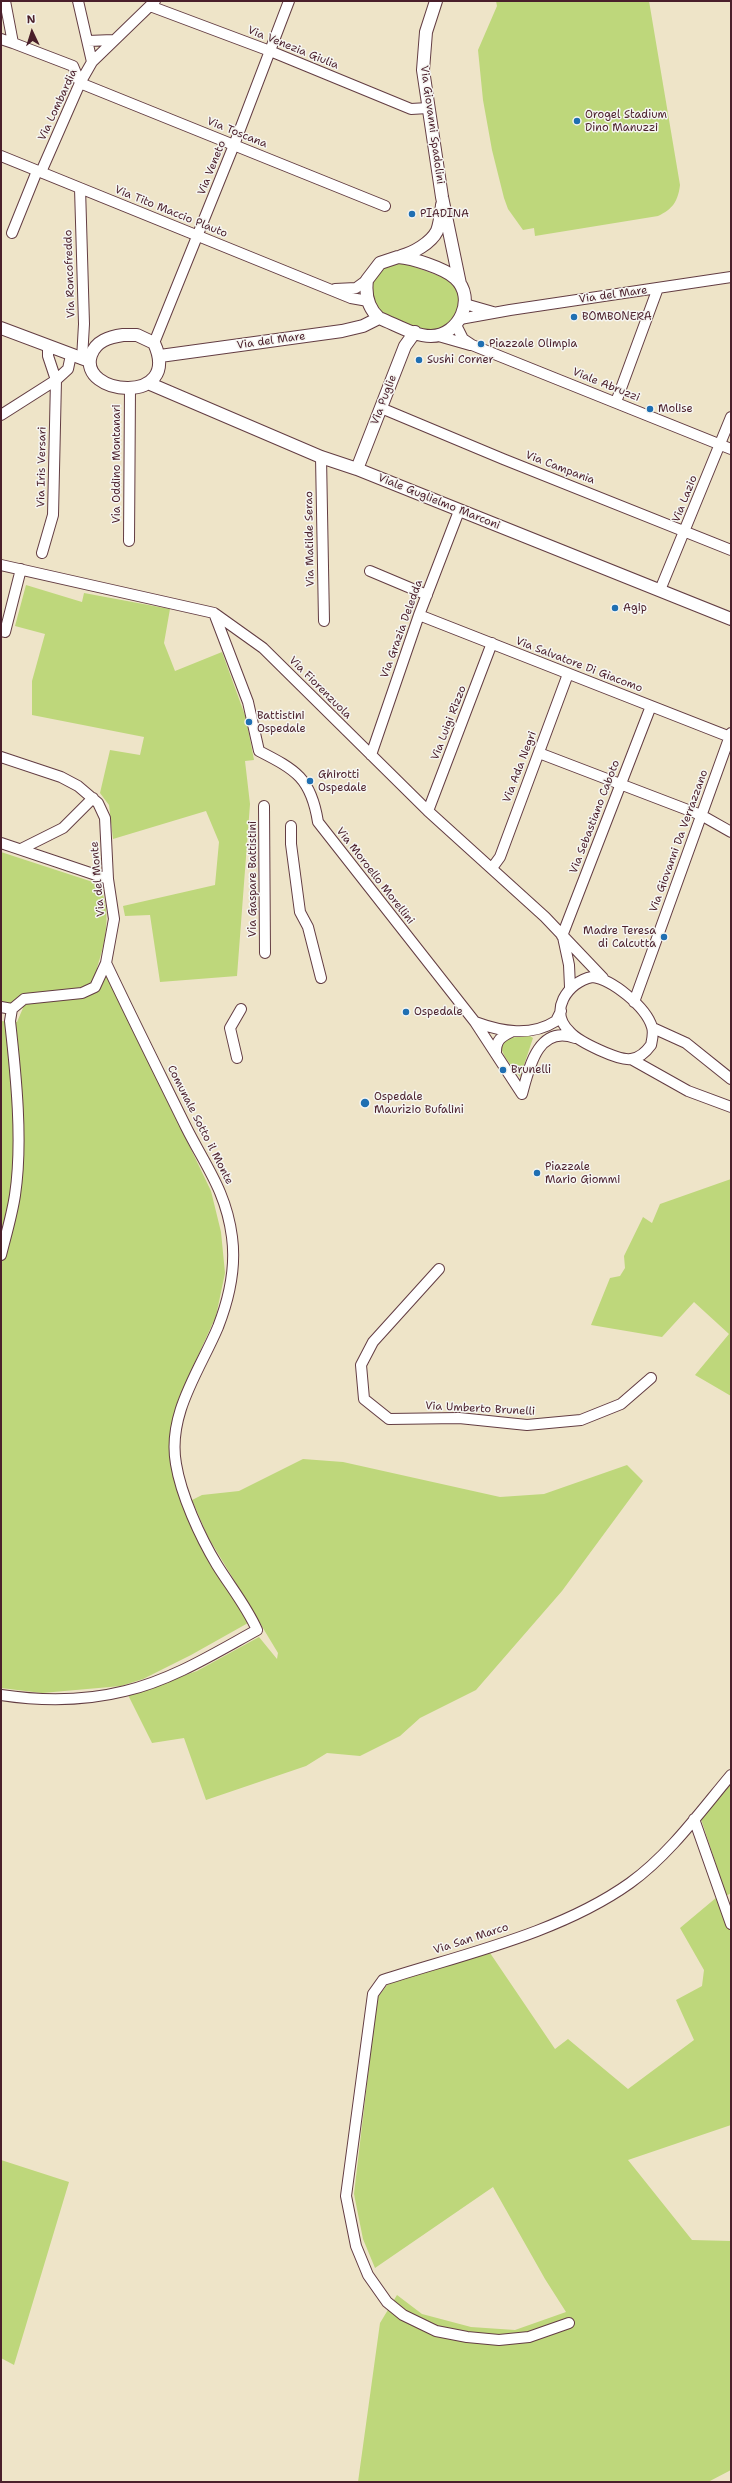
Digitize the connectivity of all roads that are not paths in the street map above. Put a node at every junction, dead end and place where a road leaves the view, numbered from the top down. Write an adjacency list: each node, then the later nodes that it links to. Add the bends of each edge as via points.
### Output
1 (5, 1): 9 (street)
2 (78, 1): 8 (street)
3 (289, 1): 10 (street, Via Veneto)
4 (436, 1): 13 (main road, Via Giovanni Spadolini, via 423,50)
5 (152, 3): 7 (street, Via Lombardia); 10 (street, Via Venezia Giulia)
6 (1, 39): 9 (street)
7 (114, 40): 8 (street); 11 (street, Via Lombardia)
8 (88, 41): 11 (street)
9 (13, 43): 12 (street, via 73,66)
10 (270, 51): 13 (street, Via Venezia Giulia, via 411,109); 14 (street, Via Veneto)
11 (92, 62): 12 (street, Via Lombardia)
12 (80, 83): 14 (street, Via Toscana); 16 (street, Via Lombardia)
13 (428, 108): 18 (main road, Via Giovanni Spadolini)
14 (234, 145): 19 (street, Via Toscana); 21 (street, Via Veneto)
15 (1, 156): 16 (street, Via Tito Maccio Plauto)
16 (39, 172): 17 (street, Via Tito Maccio Plauto); 20 (street, Via Lombardia)
17 (80, 188): 21 (street, Via Tito Maccio Plauto); 40 (street, Via Roncofreddo, via 84,324)
18 (443, 203): 22 (main road, via 437,231 433,236 410,254); 25 (main road, Via Giovanni Spadolini)
19 (384, 206)
20 (12, 233)
21 (198, 235): 27 (street, Via Tito Maccio Plauto); 36 (street, Via Veneto)
22 (398, 257): 24 (main road, via 380,264); 25 (main road, via 408,258 448,273)
23 (731, 277): 26 (street, Via del Mare)
24 (367, 280): 27 (street, via 356,288); 28 (main road)
25 (460, 284): 29 (main road)
26 (658, 288): 30 (street, Via del Mare); 44 (street)
27 (333, 289): 28 (street, Via Tito Maccio Plauto, via 351,298)
28 (368, 301): 31 (main road)
29 (465, 304): 30 (street, Via del Mare); 32 (main road)
30 (495, 313): 32 (street, Via del Mare)
31 (379, 318): 34 (main road); 39 (main road, Via del Mare, via 363,326 342,331)
32 (458, 322): 35 (main road, via 448,332); 37 (street, Viale Abruzzi, via 463,339)
33 (1, 328): 38 (main road)
34 (415, 332): 35 (main road); 45 (main road, Via Puglie, via 405,346)
35 (435, 335): 37 (street, Viale Abruzzi)
36 (154, 343): 39 (main road); 40 (main road, via 137,335 112,337 99,342)
37 (472, 345): 44 (street, Viale Abruzzi)
38 (48, 346): 40 (main road); 41 (street, Via Iris Versari, via 48,356)
39 (160, 356): 42 (main road, via 158,371)
40 (81, 358): 41 (street); 43 (main road, via 103,383)
41 (56, 380): 46 (street); 56 (street, Via Iris Versari, via 53,515)
42 (148, 383): 43 (main road); 50 (main road, Viale Guglielmo Marconi)
43 (130, 388): 54 (street, Via Oddino Montanari)
44 (616, 402): 48 (street, Viale Abruzzi)
45 (381, 408): 51 (main road, Via Puglie); 53 (street, Via Campania, via 503,459)
46 (1, 415)
47 (731, 418): 48 (street, Via Lazio)
48 (720, 444): 49 (street, Viale Abruzzi); 53 (street, Via Lazio)
49 (731, 449)
50 (321, 456): 51 (main road, Viale Guglielmo Marconi); 65 (street, Via Matilde Serao)
51 (357, 469): 52 (main road, Viale Guglielmo Marconi)
52 (459, 511): 60 (main road, Viale Guglielmo Marconi); 61 (street, Via Grazia Deledda)
53 (686, 530): 55 (street, Via Campania); 60 (street, Via Lazio)
54 (129, 541)
55 (731, 550)
56 (42, 553)
57 (1, 564): 58 (street, Via Fiorenzuola)
58 (21, 569): 62 (street, Via Fiorenzuola); 66 (street, via 5,632)
59 (370, 571): 61 (street)
60 (660, 590): 64 (main road, Viale Guglielmo Marconi)
61 (427, 595): 63 (street, Via Grazia Deledda)
62 (214, 613): 72 (street, Via Fiorenzuola, via 263,648); 96 (street, Via Moroello Morellini, via 248,702 259,751 285,764 302,778 315,802 318,822)
63 (419, 614): 67 (street, Via Salvatore Di Giacomo); 72 (street, Via Grazia Deledda)
64 (731, 620)
65 (324, 621)
66 (1, 631)
67 (492, 644): 68 (street, Via Salvatore Di Giacomo); 77 (street, Via Luigi Rizzo)
68 (568, 674): 69 (street, Via Salvatore Di Giacomo); 71 (street, Via Ada Negri)
69 (651, 706): 70 (street, Via Salvatore Di Giacomo); 74 (street, Via Sebastiano Caboto)
70 (730, 735): 78 (street, Via Giovanni Da Verrazzano)
71 (539, 753): 74 (street); 83 (street, Via Ada Negri, via 500,857)
72 (371, 755): 77 (street, Via Fiorenzuola)
73 (1, 757): 75 (street, Via del Monte, via 60,777 78,786)
74 (621, 784): 78 (street); 85 (street, Via Sebastiano Caboto)
75 (93, 798): 82 (street, via 63,828); 84 (street, Via del Monte, via 105,818)
76 (264, 806): 86 (street, Via Gaspare Battistini)
77 (428, 811): 83 (street, Via Fiorenzuola)
78 (701, 815): 80 (street); 91 (street, Via Giovanni Da Verrazzano)
79 (291, 826): 88 (street, via 300,912 308,927)
80 (731, 832)
81 (1, 843): 82 (street)
82 (21, 849): 84 (street)
83 (492, 868): 85 (street, Via Fiorenzuola)
84 (108, 879): 87 (street, Via del Monte, via 114,919)
85 (562, 936): 89 (street, Via Fiorenzuola); 90 (street, via 569,965)
86 (265, 953)
87 (106, 963): 93 (street, Via del Monte, via 99,982 89,991 24,999); 110 (street, Comunale Sotto il Monte, via 188,1130 219,1186 232,1237 233,1267 218,1326 179,1412 174,1435 176,1464 192,1515 203,1539 257,1630 195,1664 125,1692 40,1700)
88 (321, 978)
89 (603, 978): 90 (street, via 583,979); 91 (street)
90 (570, 987): 95 (street)
91 (634, 1002): 97 (street)
92 (1, 1007): 93 (street)
93 (12, 1009): 107 (street, via 10,1021 17,1107 17,1167 15,1194)
94 (241, 1009): 102 (street, via 230,1028)
95 (561, 1009): 98 (street, via 556,1022); 100 (street, via 563,1022 570,1032)
96 (475, 1022): 99 (street); 101 (street, Via Moroello Morellini)
97 (653, 1028): 104 (street, via 651,1045); 105 (street, via 686,1043)
98 (541, 1030): 99 (street); 103 (street)
99 (511, 1032): 101 (street, via 496,1043)
100 (582, 1040): 103 (street, via 565,1034 555,1035 548,1039); 104 (street)
101 (496, 1052): 103 (street, Via Moroello Morellini, via 522,1094)
102 (237, 1058)
103 (532, 1059)
104 (631, 1060): 106 (street, via 682,1088)
105 (731, 1079)
106 (731, 1107)
107 (1, 1255)
108 (439, 1269): 109 (street, Via Umberto Brunelli, via 374,1342 361,1365 364,1399 389,1419 459,1418 527,1425 581,1420 621,1404)
109 (651, 1378)
110 (1, 1695)
111 (731, 1775): 112 (street, Via San Marco)
112 (694, 1819): 113 (street); 114 (street, Via San Marco, via 658,1858 630,1882 600,1902 565,1920 383,1980 373,1994 346,2196 356,2246 368,2275 387,2302 403,2315 436,2331 499,2340 529,2337)
113 (731, 1924)
114 (569, 2323)

